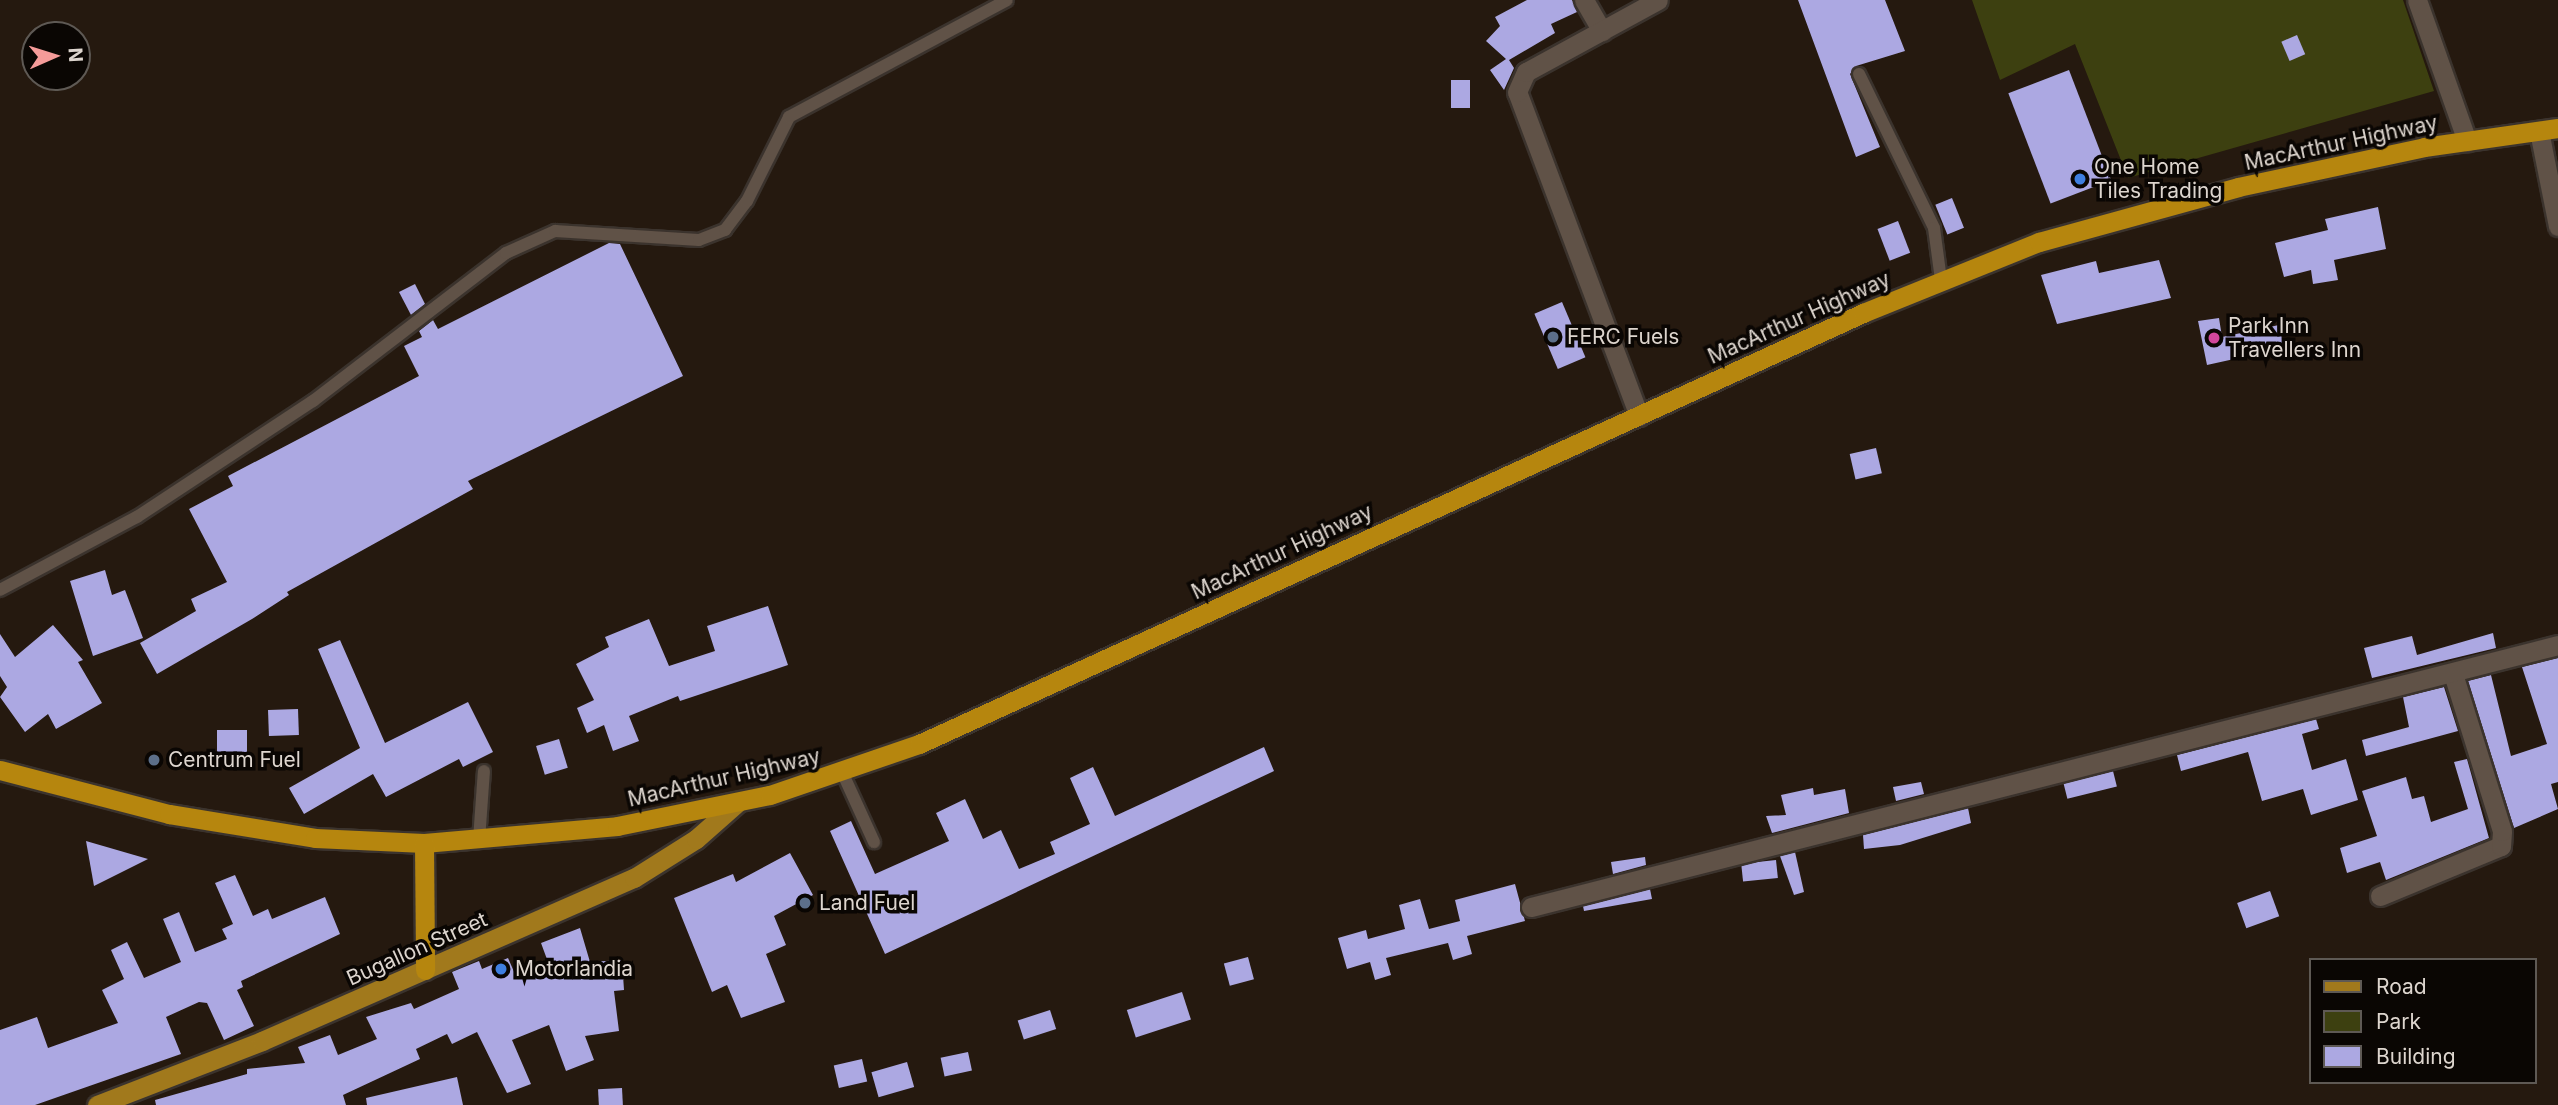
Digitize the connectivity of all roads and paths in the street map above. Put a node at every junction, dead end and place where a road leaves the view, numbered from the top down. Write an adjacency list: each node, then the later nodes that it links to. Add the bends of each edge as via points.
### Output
1 (1007, 0): 12 (lane, via 789,117 747,201 725,230 699,240 555,231 506,253 313,401 137,517)
2 (1584, 0): 5 (street)
3 (1658, 0): 5 (street)
4 (2417, 0): 8 (street)
5 (1602, 31): 11 (street, via 1526,72 1517,92)
6 (1859, 74): 10 (lane, via 1934,228)
7 (2548, 130): 8 (highway, MacArthur Highway); 9 (street)
8 (2467, 141): 10 (highway, MacArthur Highway, via 2163,205 2039,242)
9 (2558, 226)
10 (1941, 280): 11 (highway, MacArthur Highway)
11 (1639, 416): 17 (highway, MacArthur Highway, via 992,712)
12 (0, 590)
13 (2558, 645): 14 (street)
14 (2453, 674): 22 (street, via 2501,846); 23 (street)
15 (0, 770): 21 (highway, MacArthur Highway, via 169,814 315,838)
16 (484, 771): 19 (lane)
17 (843, 774): 18 (highway, MacArthur Highway); 20 (lane)
18 (737, 803): 19 (highway, MacArthur Highway, via 617,826); 24 (main road, Bugallon Street, via 660,865)
19 (479, 839): 21 (highway, MacArthur Highway)
20 (874, 842)
21 (424, 843): 24 (highway)
22 (2380, 896)
23 (1531, 906)
24 (425, 970): 25 (main road, Bugallon Street)
25 (97, 1105)

